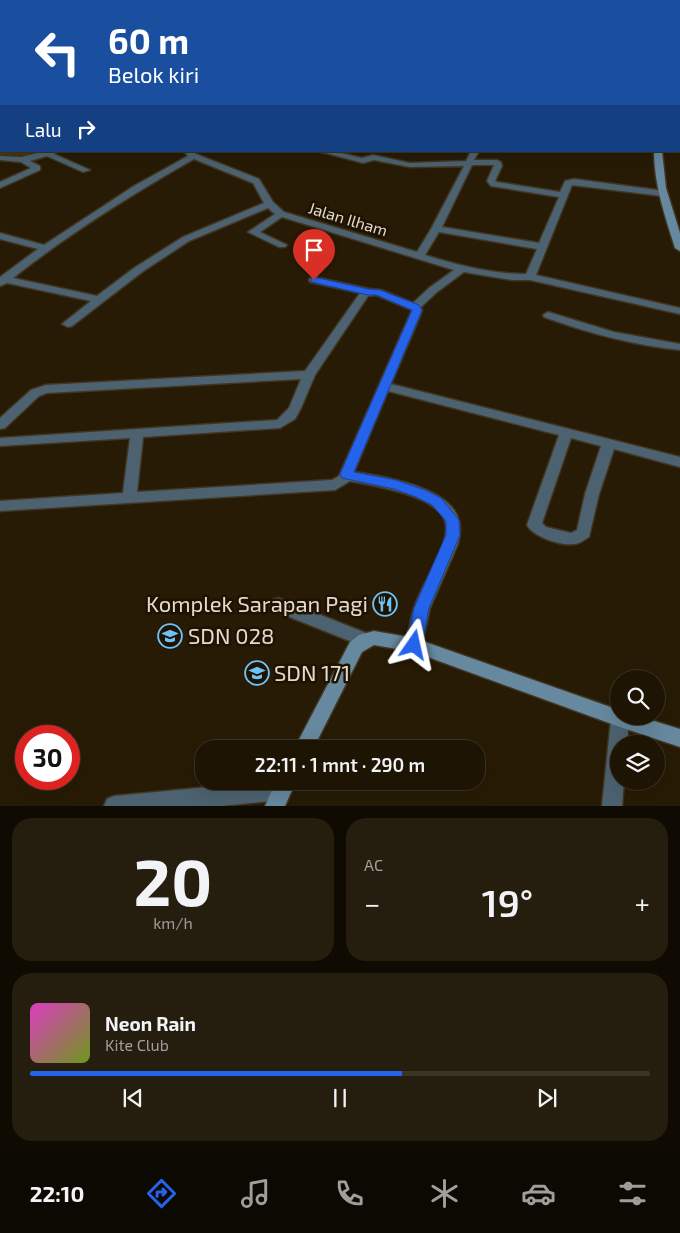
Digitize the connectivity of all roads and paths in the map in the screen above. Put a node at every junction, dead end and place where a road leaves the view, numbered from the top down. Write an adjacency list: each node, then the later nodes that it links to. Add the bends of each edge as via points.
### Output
1 (178, 0): 2 (street)
2 (186, 0)
3 (51, 152): 9 (street); 11 (street)
4 (326, 152): 10 (street, via 363,162 373,158 410,165)
5 (474, 152): 10 (street)
6 (658, 152): 13 (main road)
7 (191, 154): 15 (street, Jalan Ilham, via 256,181); 22 (street, Jalan Ilham)
8 (0, 158): 9 (street)
9 (24, 161): 12 (street, via 37,168)
10 (469, 162): 14 (street, via 498,163 491,181 494,184); 17 (street)
11 (86, 170)
12 (0, 185)
13 (662, 193): 14 (street, via 574,182 568,183); 18 (main road)
14 (564, 195): 21 (street)
15 (269, 204): 16 (street, Jalan Ilham); 30 (street, via 186,239)
16 (281, 214): 20 (street, via 253,232); 24 (street, Jalan Ilham)
17 (436, 230): 21 (street); 24 (street)
18 (678, 233): 23 (main road)
19 (0, 236): 22 (street)
20 (282, 245)
21 (543, 246): 26 (street)
22 (45, 248): 28 (street, Jalan Ilham)
23 (680, 248)
24 (419, 256): 25 (street, Jalan Ilham)
25 (462, 269): 26 (street, Jalan Ilham); 31 (street)
26 (530, 277): 32 (street, Jalan Ilham)
27 (314, 280): 29 (street)
28 (2, 281): 30 (street)
29 (368, 292): 31 (street, via 377,292); 36 (street)
30 (99, 300): 34 (street)
31 (415, 307): 37 (street, via 415,316)
32 (680, 311)
33 (548, 315): 35 (street, via 621,338)
34 (68, 324)
35 (680, 347)
36 (309, 375): 38 (street, via 46,389 35,393); 40 (street, via 295,408 280,424)
37 (385, 387): 39 (street); 44 (street)
38 (0, 425)
39 (566, 432): 42 (street); 42 (street, via 534,525 542,532 573,539 584,533 592,494)
40 (137, 434): 41 (street); 45 (street)
41 (0, 442)
42 (609, 443): 43 (street)
43 (680, 462)
44 (346, 474): 45 (street, via 335,485); 49 (street, via 421,494 437,502 453,520 453,535 422,608)
45 (129, 499): 46 (street)
46 (0, 506)
47 (278, 605): 48 (street)
48 (365, 640): 49 (main road, via 383,639); 54 (main road, via 356,647)
49 (414, 645): 50 (main road)
50 (610, 715)
51 (619, 725): 57 (street)
52 (639, 725): 53 (main road)
53 (680, 738)
54 (308, 740)
55 (280, 792): 56 (street)
56 (114, 806)
57 (612, 806)

